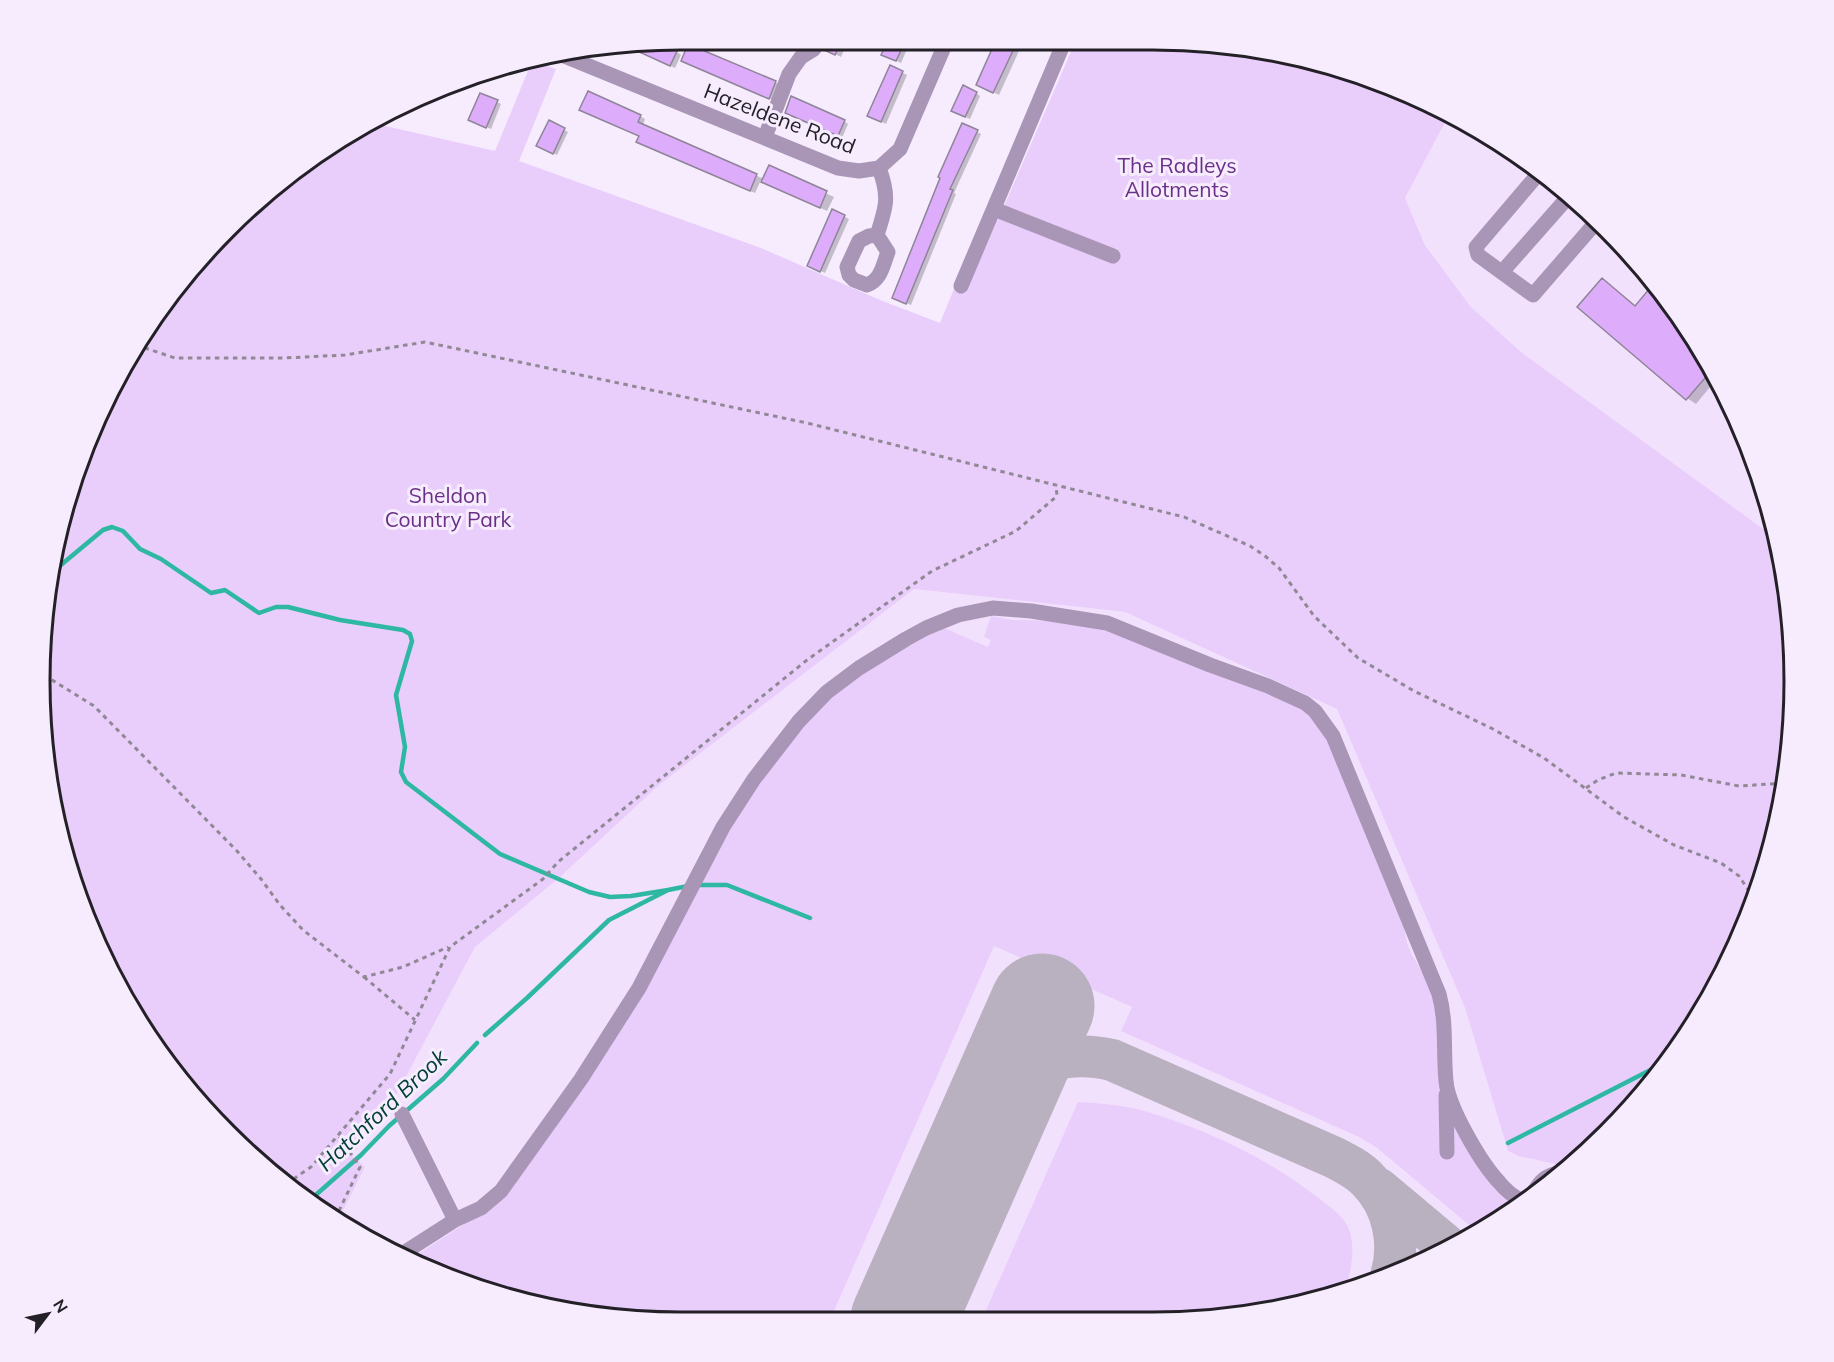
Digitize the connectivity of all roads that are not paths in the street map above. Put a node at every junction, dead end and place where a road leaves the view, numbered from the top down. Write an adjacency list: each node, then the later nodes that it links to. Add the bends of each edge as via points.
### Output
1 (812, 50): 5 (street, via 801,57 789,74)
2 (943, 50): 6 (street, Hazeldene Road, via 900,149)
3 (1061, 50): 9 (street)
4 (573, 59): 5 (street, Hazeldene Road)
5 (765, 137): 6 (street, Hazeldene Road, via 838,168)
6 (879, 168): 11 (street, via 885,183 886,205)
7 (1535, 178): 13 (street, via 1476,247 1478,255)
8 (1564, 202): 13 (street)
9 (994, 209): 12 (street); 14 (street)
10 (1592, 227): 13 (street, via 1533,296)
11 (877, 235)
12 (1113, 256)
13 (1502, 272)
14 (962, 286)
15 (1446, 1083): 17 (street); 18 (street, via 1462,1125 1492,1174); 19 (street, via 1445,1028 1439,994 1324,722 1305,703 1285,693 1107,623 1031,611 981,609 906,639 839,682 799,721 723,827 639,988 515,1173 495,1198)
16 (402, 1114): 19 (street)
17 (1447, 1152)
18 (1516, 1197)
19 (454, 1220): 20 (street)
20 (408, 1250)

